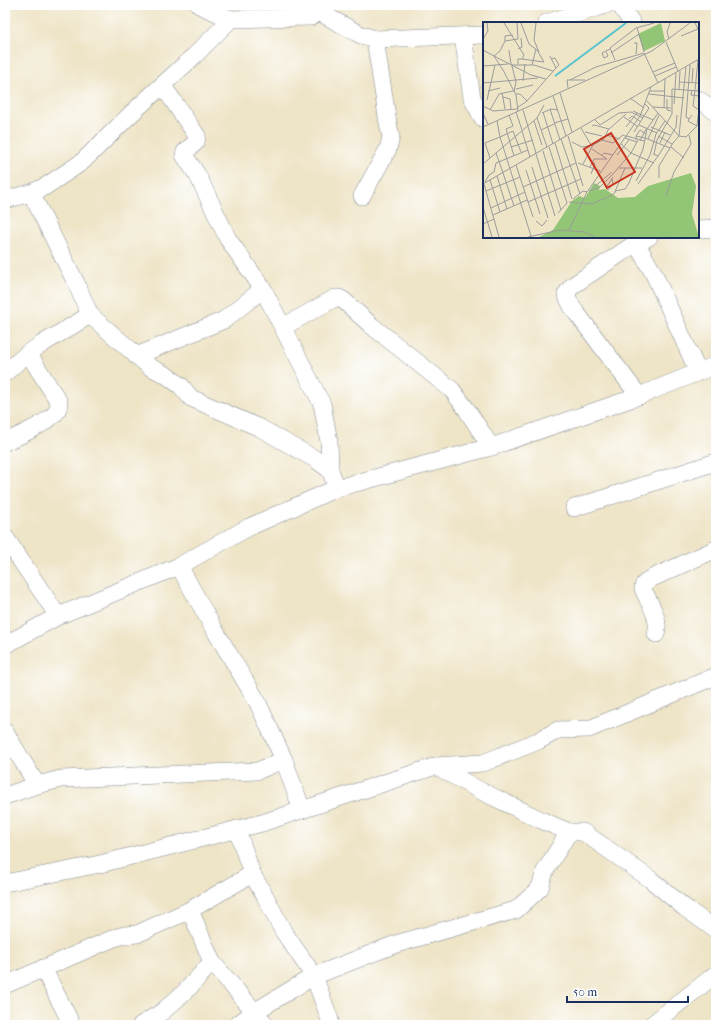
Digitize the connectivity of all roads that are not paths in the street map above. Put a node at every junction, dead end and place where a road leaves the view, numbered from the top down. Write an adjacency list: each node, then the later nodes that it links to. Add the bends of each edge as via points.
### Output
1 (199, 5): 5 (street)
2 (606, 5): 6 (street)
3 (620, 5): 7 (street)
4 (313, 11): 5 (street); 10 (street, via 361,36)
5 (231, 19): 11 (street)
6 (549, 22)
7 (631, 22)
8 (483, 35): 9 (street)
9 (464, 36): 10 (street); 14 (street, via 472,98)
10 (375, 39): 16 (street, via 391,137 388,149)
11 (163, 86): 15 (street, via 82,162); 21 (street, via 197,136 196,142 184,155 198,176 228,239)
12 (699, 100): 13 (street)
13 (716, 112)
14 (483, 118)
15 (31, 193): 17 (street); 22 (street)
16 (362, 196)
17 (5, 200)
18 (716, 228): 19 (street)
19 (699, 229)
20 (643, 240): 27 (street, via 654,274); 29 (street, via 572,286 566,294 572,307)
21 (263, 289): 23 (street); 25 (street, via 224,320)
22 (90, 315): 24 (street); 25 (street)
23 (283, 327): 31 (street, via 335,298 343,300 452,390); 33 (street, via 322,404 329,441)
24 (28, 353): 28 (street); 30 (street, via 59,402 58,407 56,413 42,423)
25 (136, 356): 33 (street, via 181,386 191,398 260,428)
26 (716, 365): 27 (street)
27 (698, 372): 29 (street)
28 (5, 373)
29 (639, 396): 31 (street)
30 (5, 442)
31 (491, 447): 34 (street)
32 (716, 462): 35 (street)
33 (330, 470): 34 (street)
34 (337, 488): 38 (street, via 249,527)
35 (574, 508)
36 (5, 538): 39 (street)
37 (716, 549): 40 (street, via 644,584 642,589 657,622)
38 (179, 566): 39 (street); 44 (street, via 257,701)
39 (58, 616): 41 (street)
40 (656, 634)
41 (5, 645)
42 (716, 676): 45 (street, via 590,729 558,730 483,763)
43 (5, 732): 46 (street)
44 (284, 760): 46 (street, via 257,771 62,779); 48 (street)
45 (436, 766): 48 (street); 50 (street, via 540,820)
46 (36, 784): 47 (street)
47 (5, 796)
48 (302, 810): 49 (street)
49 (237, 829): 51 (street); 52 (street, via 100,864)
50 (569, 832): 54 (street, via 583,832); 58 (street, via 545,871 540,888 516,910 396,944)
51 (252, 874): 53 (street); 58 (street, via 283,930)
52 (5, 883)
53 (190, 910): 55 (street); 56 (street, via 137,934 114,938)
54 (716, 930)
55 (212, 962): 60 (street); 62 (street, via 174,1002)
56 (43, 968): 59 (street); 61 (street)
57 (716, 974): 66 (street)
58 (314, 976): 60 (street); 65 (street)
59 (5, 985)
60 (254, 1012): 63 (street); 64 (street)
61 (72, 1025)
62 (141, 1025)
63 (237, 1025)
64 (266, 1025)
65 (330, 1025)
66 (651, 1025)

